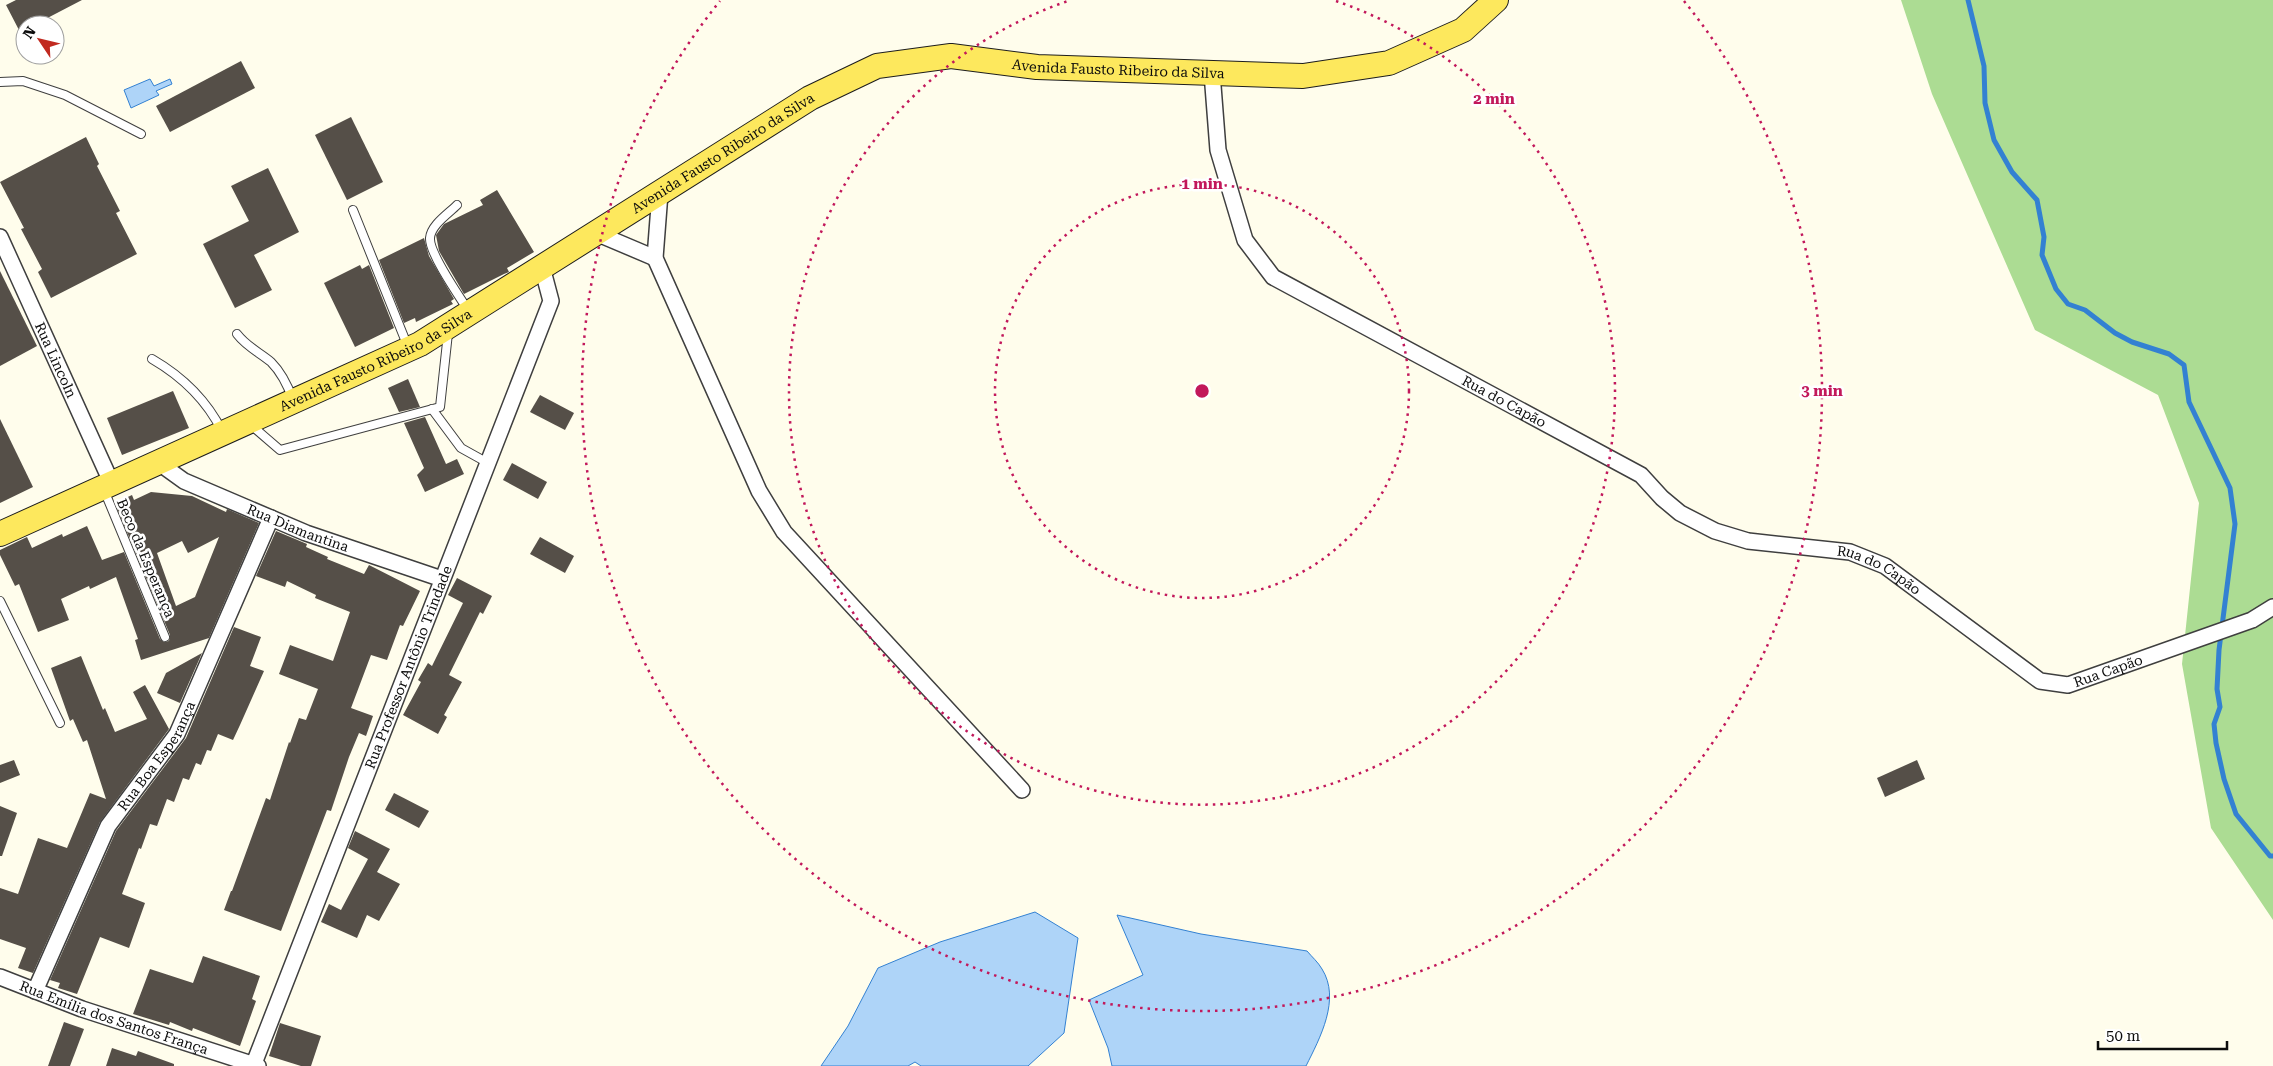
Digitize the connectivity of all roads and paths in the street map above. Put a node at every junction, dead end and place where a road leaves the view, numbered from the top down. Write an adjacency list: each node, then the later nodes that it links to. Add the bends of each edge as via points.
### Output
1 (1496, 0): 2 (main road, Avenida Fausto Ribeiro da Silva, via 1463,30 1389,63 1303,76)
2 (1212, 73): 5 (main road, Avenida Fausto Ribeiro da Silva, via 1036,67 950,56 877,66 810,98); 27 (street, Rua do Capão, via 1218,150 1245,240 1273,277 1642,475 1680,513 1715,531 1748,541 1850,552 1885,566)
3 (0, 82): 4 (lane, via 23,81 65,95)
4 (141, 134)
5 (660, 193): 8 (main road, Avenida Fausto Ribeiro da Silva); 10 (street)
6 (457, 205): 12 (lane, via 436,224 430,238 433,252)
7 (353, 210): 15 (lane)
8 (596, 233): 10 (street); 11 (main road, Avenida Fausto Ribeiro da Silva)
9 (0, 237): 23 (street, Rua Lincoln)
10 (655, 258): 32 (street, via 759,491 784,532)
11 (542, 268): 12 (main road, Avenida Fausto Ribeiro da Silva); 22 (street, Rua Professor Antônio Trindade, via 551,301)
12 (470, 313): 13 (main road, Avenida Fausto Ribeiro da Silva)
13 (448, 326): 15 (main road, Avenida Fausto Ribeiro da Silva); 18 (lane, via 440,407)
14 (237, 334): 17 (lane, via 284,378)
15 (409, 349): 17 (main road, Avenida Fausto Ribeiro da Silva)
16 (152, 359): 20 (lane, via 186,381 212,412)
17 (294, 401): 19 (main road, Avenida Fausto Ribeiro da Silva)
18 (432, 409): 19 (lane, via 280,450); 22 (lane, via 461,448)
19 (248, 422): 20 (main road, Avenida Fausto Ribeiro da Silva)
20 (223, 434): 21 (main road, Avenida Fausto Ribeiro da Silva)
21 (159, 462): 23 (main road, Avenida Fausto Ribeiro da Silva); 24 (street, Rua Diamantina, via 184,481)
22 (488, 463): 26 (street, Rua Professor Antônio Trindade)
23 (108, 486): 25 (main road, Avenida Fausto Ribeiro da Silva); 30 (lane, Beco da Esperança)
24 (271, 518): 26 (street, Rua Diamantina); 34 (street, Rua Boa Esperança, via 177,734 108,826)
25 (0, 534)
26 (442, 579): 35 (street, Rua Professor Antônio Trindade)
27 (1930, 599): 29 (street, Rua Capão, via 2040,681 2068,685 2252,620)
28 (0, 601): 31 (lane)
29 (2273, 607)
30 (165, 637)
31 (60, 723)
32 (1022, 790)
33 (0, 977): 34 (street, Rua Emília dos Santos França)
34 (35, 991): 35 (street, Rua Emília dos Santos França)
35 (255, 1065)

